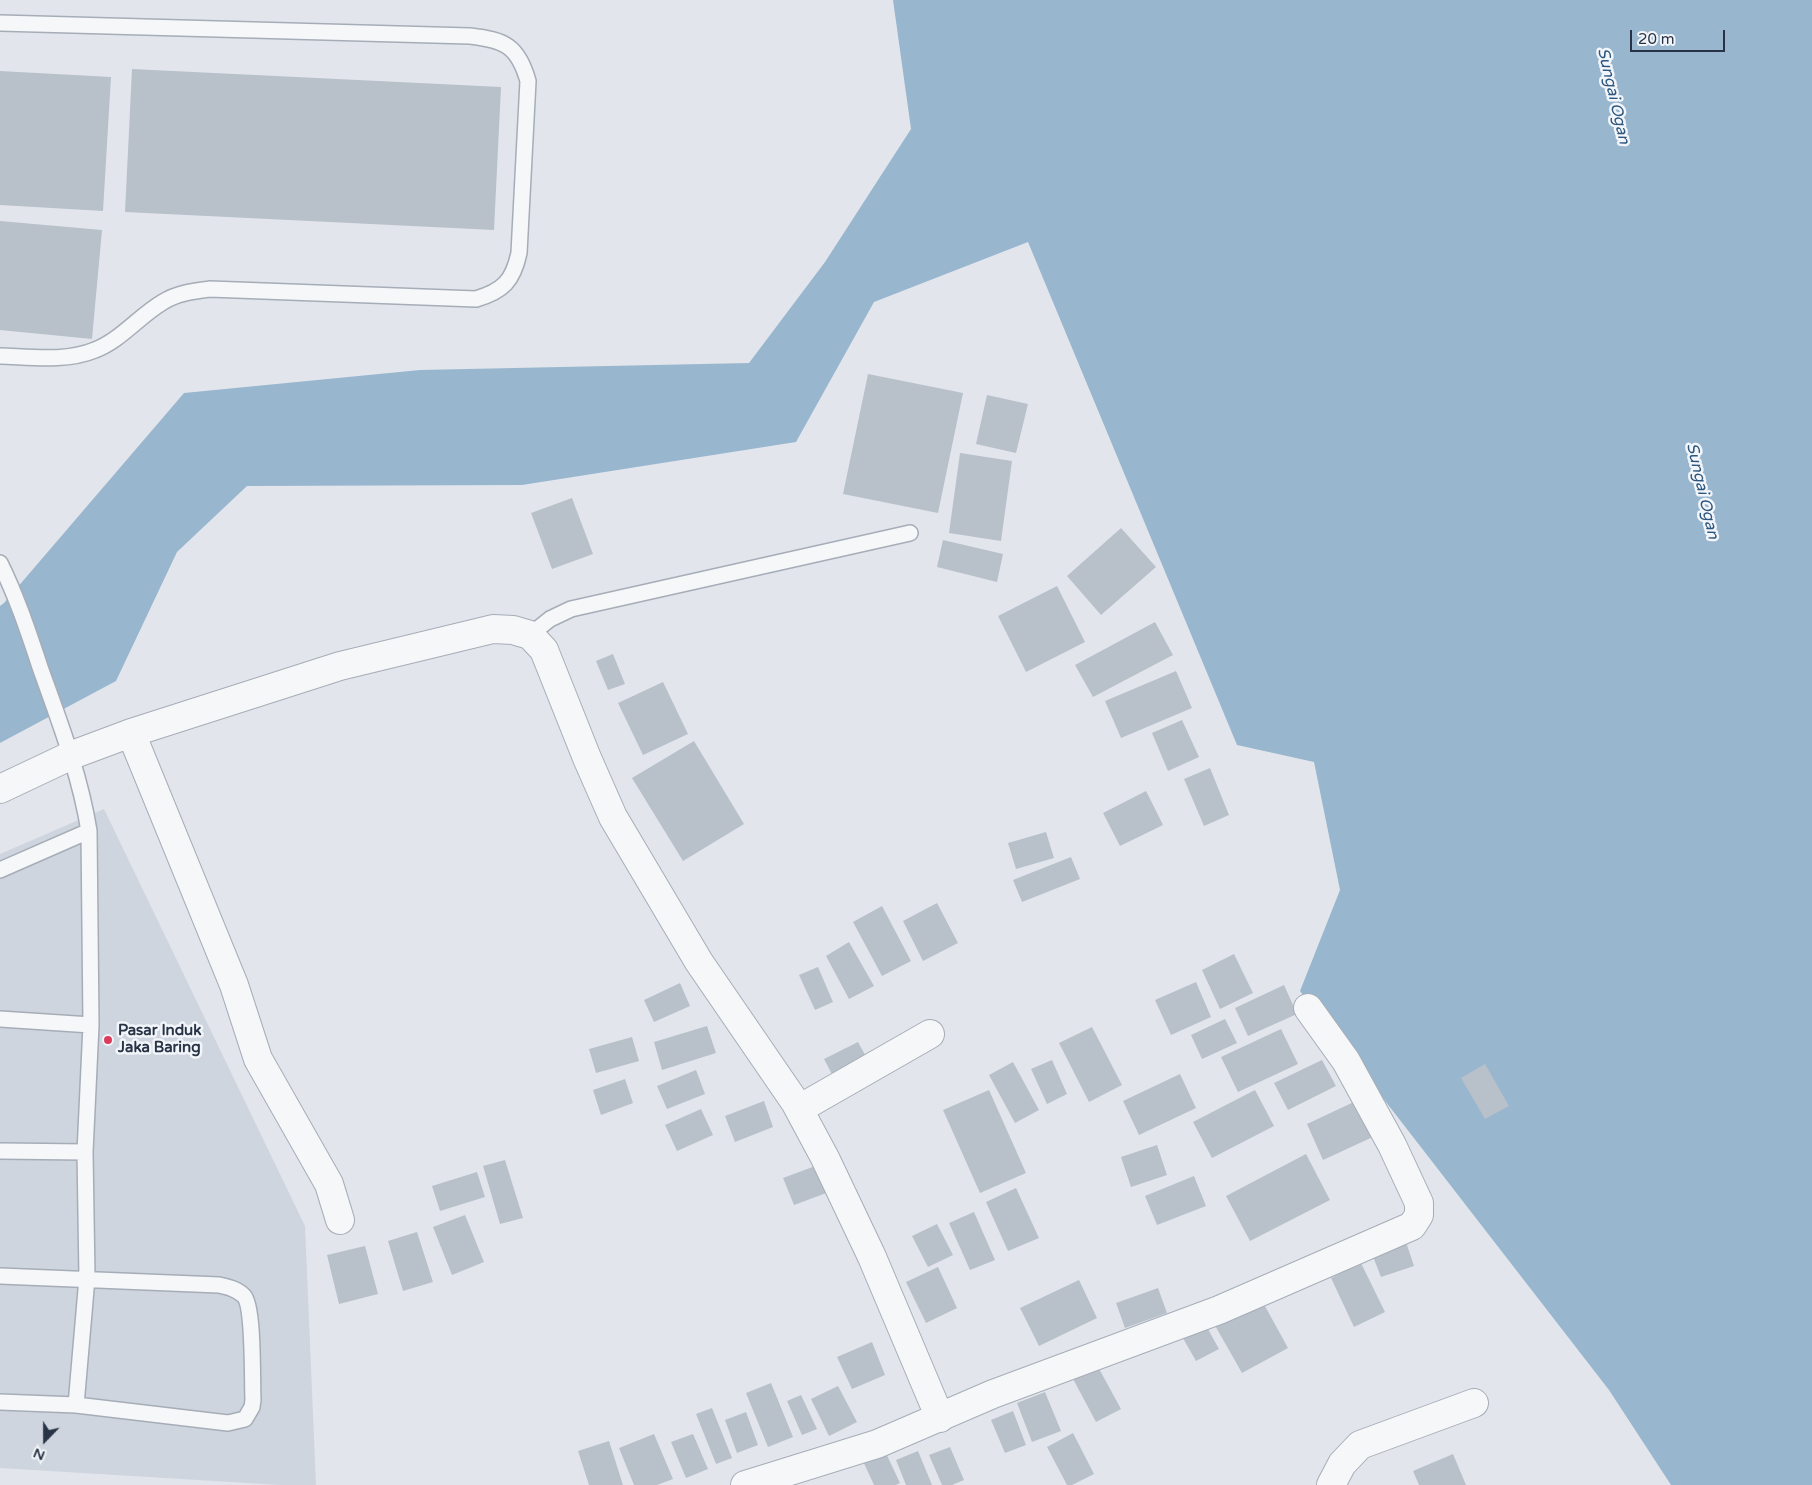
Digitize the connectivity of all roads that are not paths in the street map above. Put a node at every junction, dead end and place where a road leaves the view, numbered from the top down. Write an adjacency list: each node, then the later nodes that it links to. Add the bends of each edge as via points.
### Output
1 (0, 23): 2 (lane, via 470,36 494,39 507,45 517,54 528,81 518,253 508,282 493,294 476,299 210,289 186,292 164,301 120,336 93,351 62,358)
2 (0, 356)
3 (910, 533): 5 (lane, via 571,609 550,619)
4 (0, 563): 7 (lane)
5 (530, 635): 6 (street, via 493,628 471,633 340,666); 15 (street, via 544,650 613,817 699,962)
6 (131, 733): 7 (street); 18 (street, via 234,985 258,1059 329,1184)
7 (70, 750): 8 (street); 9 (lane)
8 (0, 790)
9 (89, 831): 10 (lane); 13 (lane)
10 (0, 870)
11 (1308, 1008): 24 (street, via 1346,1061 1392,1145 1419,1204 1419,1215 1412,1226 1219,1310 993,1394)
12 (0, 1019): 13 (lane)
13 (92, 1025): 17 (lane)
14 (930, 1034): 15 (street)
15 (799, 1109): 24 (street, via 872,1257)
16 (0, 1151): 17 (lane)
17 (85, 1152): 20 (lane)
18 (340, 1220)
19 (0, 1276): 20 (lane)
20 (87, 1278): 23 (lane); 23 (lane, via 219,1285 238,1292 244,1297 249,1311 253,1400 245,1419 228,1423)
21 (0, 1402): 23 (lane)
22 (1474, 1403): 26 (street, via 1360,1445 1349,1454)
23 (76, 1405)
24 (940, 1418): 25 (street, via 877,1444)
25 (745, 1485)
26 (1331, 1485)

